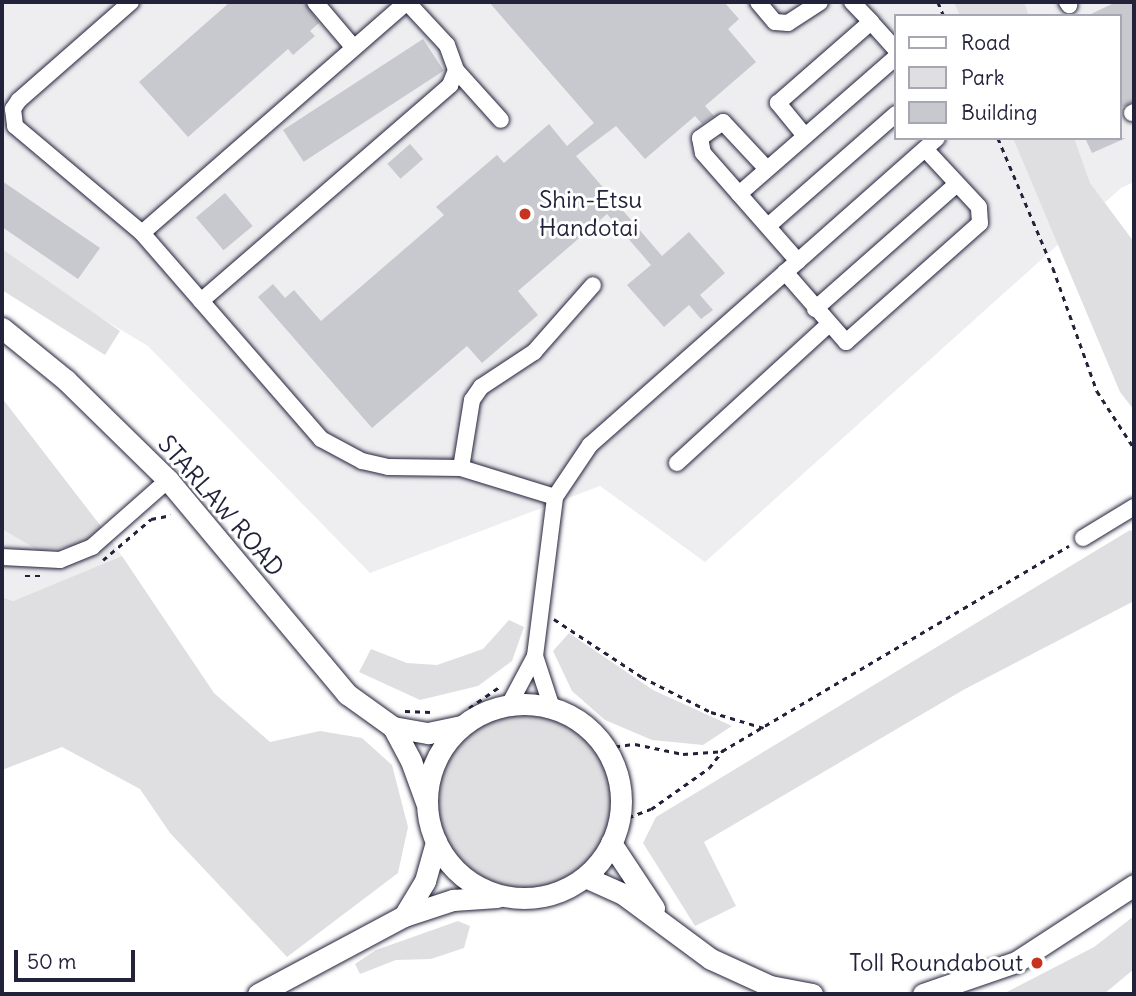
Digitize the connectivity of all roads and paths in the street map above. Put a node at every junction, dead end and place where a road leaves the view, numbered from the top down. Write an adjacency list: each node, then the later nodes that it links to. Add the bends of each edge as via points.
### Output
1 (131, 2): 13 (street, via 19,100)
2 (315, 2): 8 (street)
3 (407, 2): 8 (street); 11 (street, via 447,45)
4 (758, 2): 5 (street, via 775,22 788,23)
5 (820, 2)
6 (852, 2): 7 (street)
7 (871, 22): 9 (street); 15 (street, via 778,103)
8 (354, 48): 22 (street)
9 (894, 48)
10 (894, 59): 15 (street)
11 (456, 70): 14 (street); 26 (street, via 450,85)
12 (894, 116): 21 (street)
13 (7, 117): 22 (street)
14 (501, 120)
15 (805, 136): 18 (street)
16 (999, 140): 30 (path, via 1053,268 1097,391)
17 (932, 144): 19 (street); 23 (street)
18 (768, 169): 20 (street); 20 (street, via 729,126 716,123 706,130 700,138 703,153)
19 (957, 184): 27 (street); 28 (street, via 979,208 980,223 846,342)
20 (739, 194): 21 (street)
21 (768, 226): 23 (street)
22 (142, 233): 26 (street)
23 (798, 261): 24 (street)
24 (785, 272): 27 (street); 34 (street, via 590,445)
25 (593, 285): 32 (street, via 534,352 481,387 472,400)
26 (201, 301): 32 (street, via 306,423 339,452 388,467)
27 (815, 309): 28 (street)
28 (829, 324): 31 (street)
29 (2, 328): 33 (main road, STARLAW ROAD, via 66,380)
30 (1134, 449)
31 (677, 463)
32 (461, 468): 34 (street)
33 (168, 480): 37 (street, via 92,547 60,560); 43 (main road, STARLAW ROAD, via 347,694)
34 (555, 497): 38 (street)
35 (1134, 507): 36 (street)
36 (1083, 538): 44 (path)
37 (2, 557)
38 (541, 607): 39 (street); 44 (path, via 642,677 711,712)
39 (535, 656): 40 (street); 41 (street)
40 (509, 705): 41 (main road); 42 (main road)
41 (552, 708): 45 (main road, via 585,726)
42 (461, 726): 43 (main road, via 428,733); 47 (main road, via 443,745 433,767)
43 (393, 727): 47 (main road)
44 (764, 728): 46 (path)
45 (605, 748): 46 (path, via 635,744 703,755); 48 (main road, via 617,773)
46 (723, 750): 48 (path, via 709,768 651,809)
47 (426, 804): 49 (main road)
48 (619, 821): 50 (main road)
49 (436, 842): 53 (main road, via 458,872); 54 (main road, via 425,881)
50 (611, 843): 51 (main road); 55 (main road)
51 (584, 877): 53 (main road, via 559,891 530,898); 55 (main road, via 623,894)
52 (1134, 885): 58 (main road, via 1016,962)
53 (499, 897): 54 (main road, via 453,900)
54 (404, 916): 56 (main road)
55 (669, 926): 57 (main road, via 711,958 770,986)
56 (258, 994)
57 (812, 994)
58 (923, 994)

